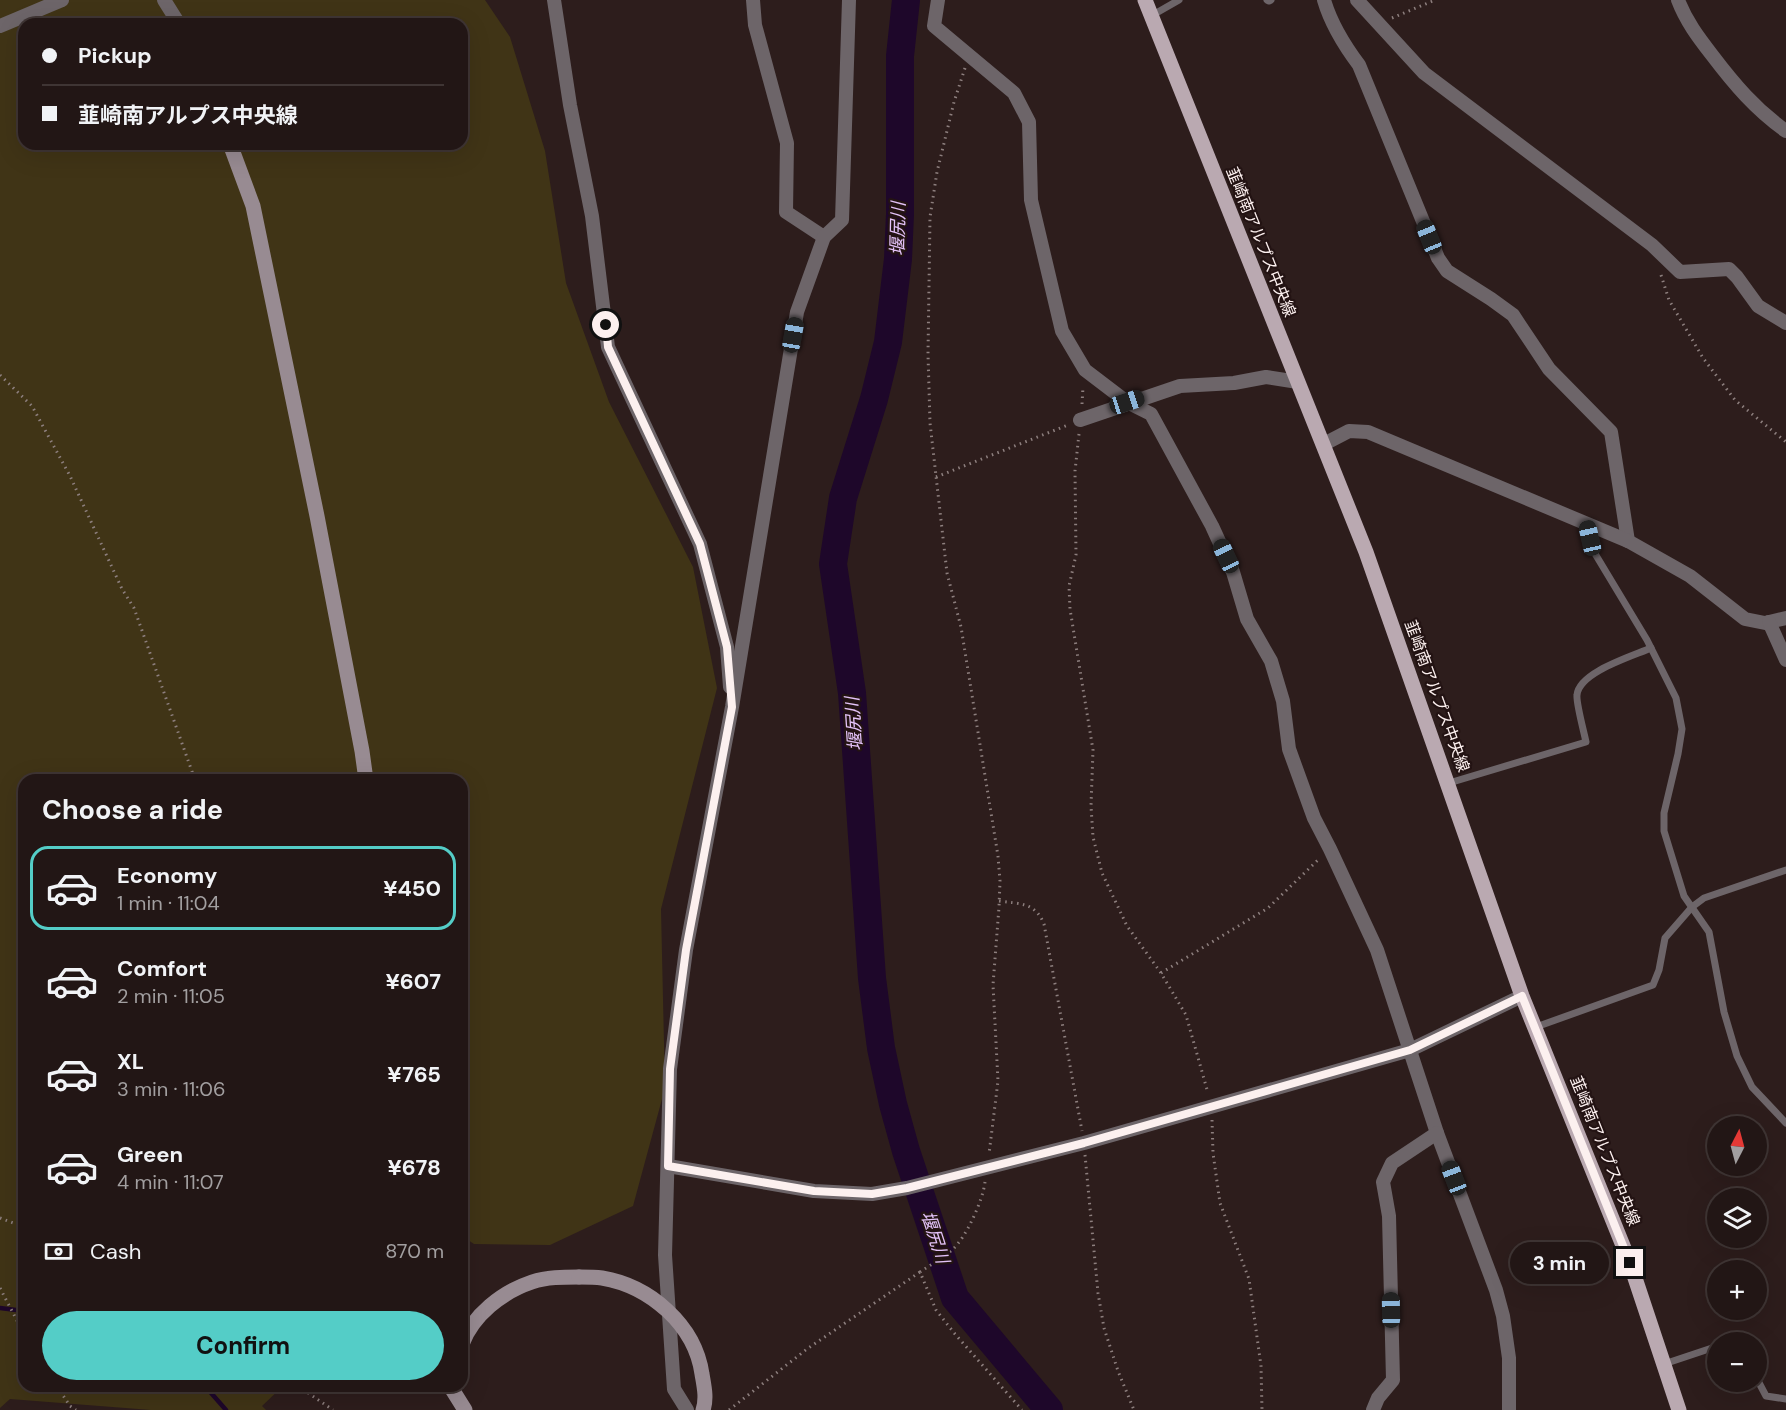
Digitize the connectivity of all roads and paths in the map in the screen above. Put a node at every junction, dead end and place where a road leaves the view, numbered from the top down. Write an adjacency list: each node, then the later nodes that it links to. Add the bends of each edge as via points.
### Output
1 (62, 0): 15 (street)
2 (164, 0): 16 (street)
3 (554, 0): 39 (street, via 592,216 608,347 700,544 727,647)
4 (753, 0): 22 (street, via 755,25 787,143 786,212)
5 (849, 0): 22 (street, via 842,220)
6 (938, 0): 19 (street, via 934,26)
7 (1145, 0): 13 (main road, 韮崎南アルプス中央線)
8 (1179, 0): 13 (lane)
9 (1324, 0): 34 (street, via 1344,44 1359,65 1438,258 1447,271 1513,315 1549,369 1611,432)
10 (1357, 0): 17 (street)
11 (1435, 0): 17 (path)
12 (1678, 0): 20 (street, via 1690,26 1735,86)
13 (1152, 16): 27 (main road, 韮崎南アルプス中央線)
14 (18, 18): 18 (street)
15 (19, 18)
16 (175, 18)
17 (1378, 23): 23 (street, via 1424,73)
18 (0, 26)
19 (969, 55): 25 (street, via 1014,93 1029,122 1031,200 1062,331); 32 (path, via 937,172 930,217 928,354)
20 (1786, 131)
21 (232, 150): 41 (street, via 253,206)
22 (824, 237): 39 (street, via 797,312)
23 (1652, 245): 24 (street, via 1680,272 1729,269 1758,306); 30 (path, via 1669,300 1703,358 1735,400)
24 (1786, 323)
25 (1085, 370): 28 (street); 29 (path)
26 (0, 375): 40 (path, via 32,406 134,608)
27 (1298, 382): 28 (street, via 1266,376 1234,383 1180,386); 31 (main road, 韮崎南アルプス中央線)
28 (1127, 402): 29 (street); 43 (street, via 1150,414 1233,572 1247,619 1271,661 1289,749 1314,818)
29 (1080, 420): 32 (path); 46 (path, via 1075,471 1076,555 1069,586 1092,750 1093,837 1102,873 1127,926)
30 (1786, 442)
31 (1324, 444): 33 (street, via 1349,431 1368,432); 42 (main road, 韮崎南アルプス中央線)
32 (936, 477): 54 (path, via 947,573 961,627 1000,881 993,986 998,1081)
33 (1587, 524): 34 (street); 37 (lane, via 1594,552)
34 (1628, 541): 36 (street, via 1690,576 1745,619)
35 (1786, 618): 36 (street)
36 (1769, 622): 38 (street)
37 (1651, 648): 42 (lane, via 1582,682 1577,694 1586,742); 45 (lane, via 1676,698 1682,729 1664,813 1664,831 1684,896)
38 (1786, 660)
39 (732, 707): 53 (street, via 686,950 670,1069)
40 (193, 774)
41 (365, 774)
42 (1449, 783): 47 (main road, 韮崎南アルプス中央線)
43 (1330, 849): 46 (path, via 1268,908); 49 (street, via 1377,950)
44 (1786, 870): 45 (lane, via 1704,898)
45 (1692, 907): 48 (lane, via 1665,938 1653,985); 51 (lane, via 1709,932 1737,1056 1752,1087)
46 (1161, 973): 50 (path, via 1186,1015)
47 (1522, 996): 48 (main road, 韮崎南アルプス中央線); 49 (street)
48 (1536, 1027): 62 (main road, 韮崎南アルプス中央線, via 1630,1263)
49 (1410, 1050): 50 (street); 52 (street)
50 (1212, 1106): 54 (street); 76 (path, via 1220,1203 1249,1279 1262,1366)
51 (1786, 1123)
52 (1437, 1133): 77 (street, via 1392,1163 1383,1182 1389,1216 1393,1380); 78 (street, via 1503,1316 1509,1358)
53 (668, 1166): 54 (street, via 814,1191 872,1194); 72 (street, via 665,1255 674,1389)
54 (986, 1169): 57 (path, via 984,1190 973,1220 954,1249)
55 (0, 1218): 56 (path)
56 (18, 1225)
57 (920, 1272): 74 (path, via 807,1349); 75 (path, via 936,1310)
58 (0, 1288): 59 (path)
59 (18, 1322)
60 (468, 1332): 73 (street, bridge, via 487,1308 531,1282 579,1277 603,1278 628,1286 657,1300 684,1328 700,1362 706,1401)
61 (1707, 1350): 62 (lane)
62 (1664, 1364): 79 (main road, 韮崎南アルプス中央線)
63 (61, 1392): 69 (path)
64 (307, 1392): 70 (path)
65 (453, 1392): 71 (street, bridge)
66 (459, 1392): 71 (street)
67 (1764, 1392): 68 (lane, via 1766,1396)
68 (1786, 1399)
69 (75, 1410)
70 (333, 1410)
71 (463, 1410)
72 (687, 1410)
73 (703, 1410)
74 (729, 1410)
75 (1022, 1410)
76 (1262, 1410)
77 (1373, 1410)
78 (1509, 1410)
79 (1678, 1410)

